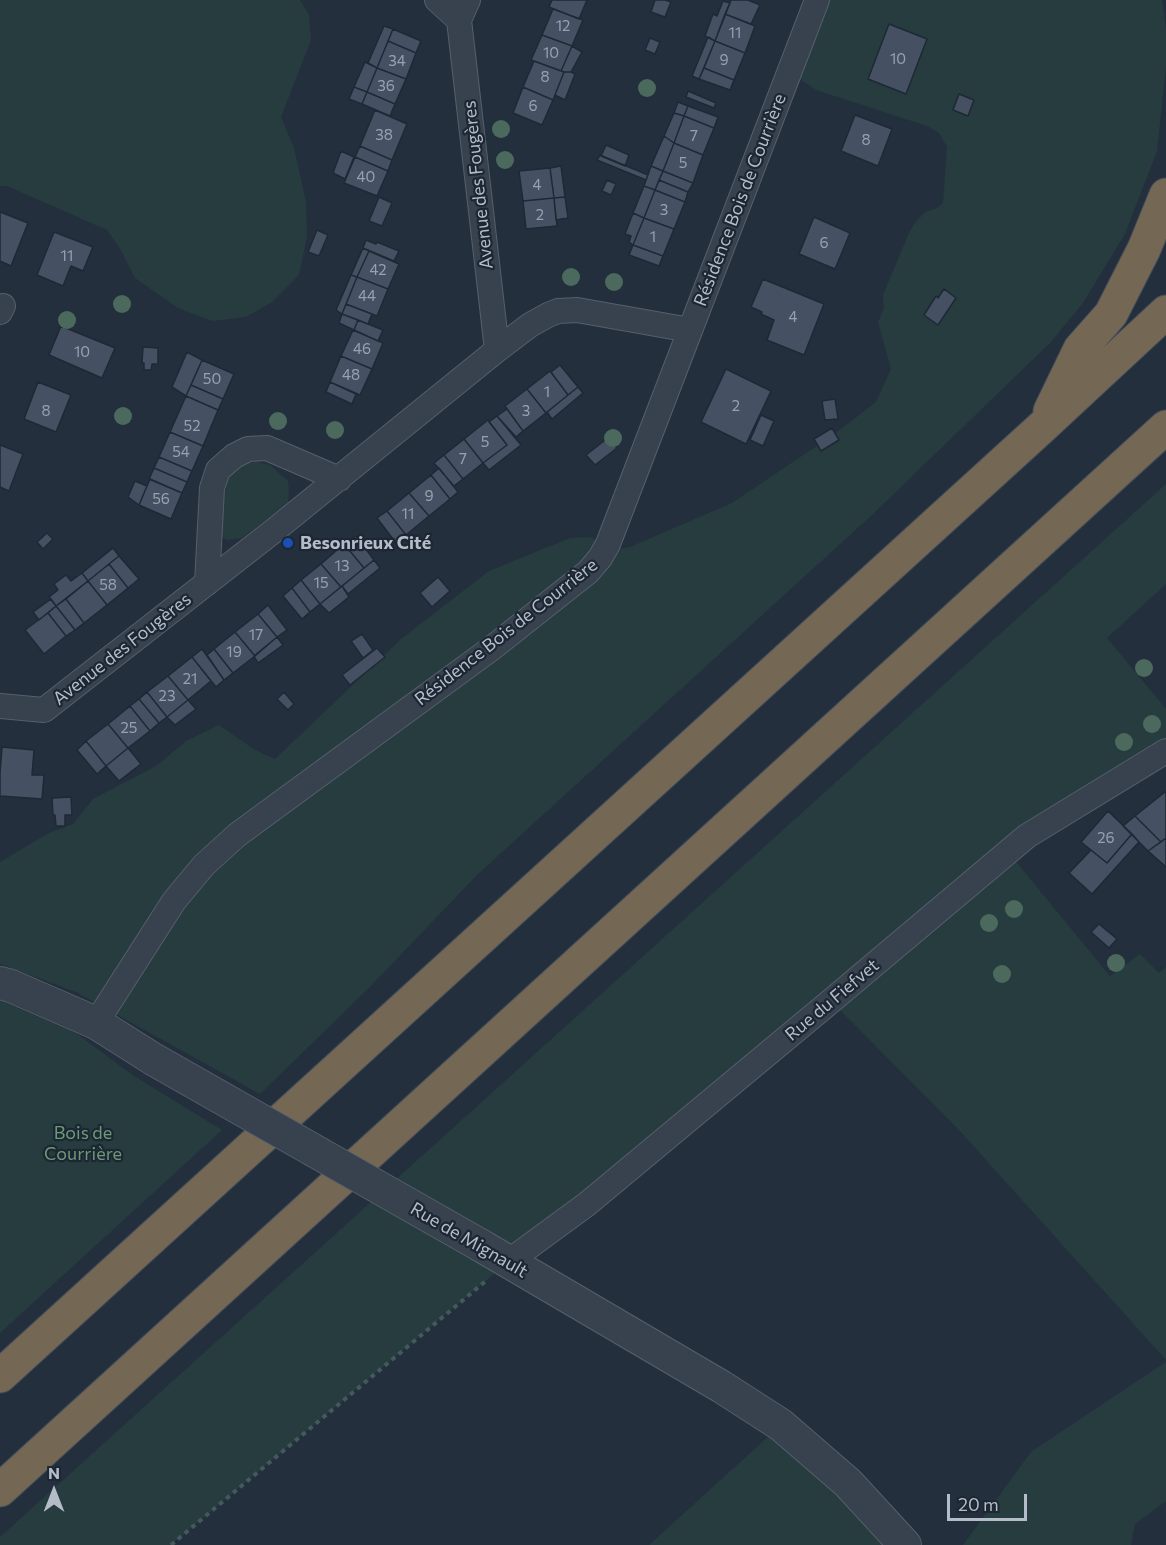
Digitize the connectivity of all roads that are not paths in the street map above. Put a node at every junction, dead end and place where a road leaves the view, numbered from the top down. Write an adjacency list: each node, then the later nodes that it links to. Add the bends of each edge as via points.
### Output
1 (437, 0): 3 (street, Avenue des Fougères)
2 (817, 0): 6 (street, Résidence Bois de Courrière)
3 (464, 10): 7 (street, Avenue des Fougères)
4 (1166, 195): 9 (highway, via 1111,314 1080,349)
5 (1166, 312): 9 (highway)
6 (690, 330): 7 (street, Avenue des Fougères, via 577,310 558,311); 15 (street, Résidence Bois de Courrière, via 608,544 588,572 492,648 237,835 204,865 174,901)
7 (496, 350): 10 (street, Avenue des Fougères)
8 (1166, 427): 18 (highway)
9 (1041, 428): 17 (highway)
10 (339, 479): 11 (street, Avenue des Fougères); 11 (street, Avenue des Fougères, via 267,448 248,449 234,456 218,471 212,488)
11 (207, 583): 12 (street, Avenue des Fougères, via 44,710)
12 (0, 706)
13 (1166, 751): 16 (street, Rue du Fiefvet, via 1028,836 587,1204)
14 (0, 983): 15 (street, Rue de Mignault)
15 (96, 1023): 16 (street, Rue de Mignault, bridge)
16 (508, 1262): 19 (street, Rue de Mignault, via 781,1425 848,1483)
17 (0, 1376)
18 (0, 1490)
19 (905, 1545)

